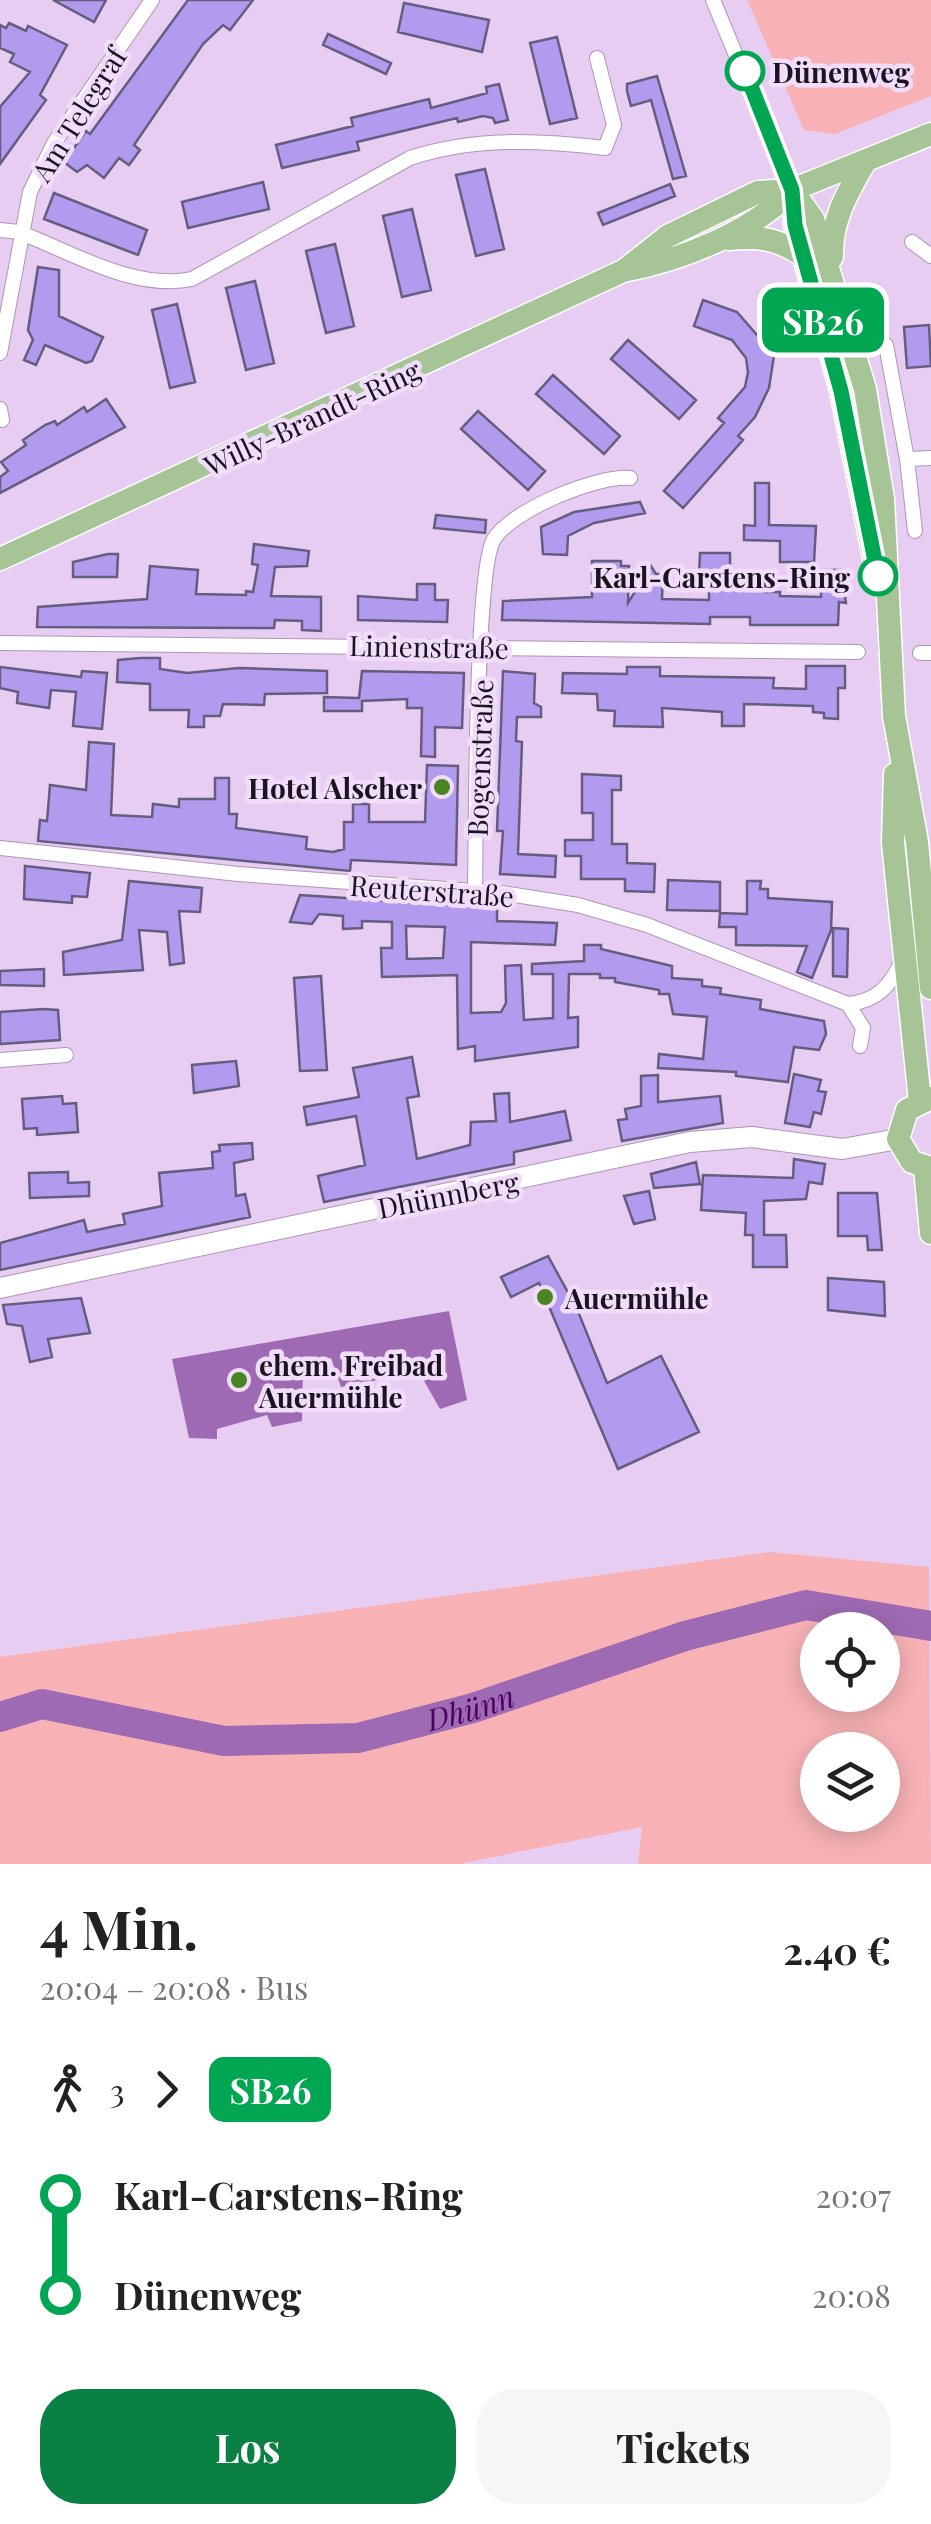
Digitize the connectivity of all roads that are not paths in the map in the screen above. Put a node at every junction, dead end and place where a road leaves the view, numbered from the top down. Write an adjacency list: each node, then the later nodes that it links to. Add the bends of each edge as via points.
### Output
1 (152, 0): 8 (street, Am Telegraf, via 54,143)
2 (714, 0): 6 (street)
3 (597, 58): 8 (street, via 614,125 605,148 502,140 410,158 192,279 144,280)
4 (931, 134): 5 (main road, Willy-Brandt-Ring)
5 (866, 160): 6 (main road, Willy-Brandt-Ring); 14 (main road, via 831,233)
6 (792, 190): 9 (main road, Willy-Brandt-Ring, via 768,215); 12 (main road); 13 (main road, Willy-Brandt-Ring, via 758,192 688,224); 14 (main road, via 813,219)
7 (0, 230): 8 (street)
8 (19, 232): 16 (street, Am Telegraf)
9 (711, 241): 12 (main road, via 760,236); 13 (main road, Willy-Brandt-Ring)
10 (912, 242): 11 (street)
11 (931, 256)
12 (806, 258): 22 (main road)
13 (623, 271): 21 (main road, Willy-Brandt-Ring)
14 (832, 276): 22 (main road, via 866,388 883,499)
15 (886, 345): 18 (street)
16 (0, 353)
17 (931, 458): 18 (street)
18 (908, 459): 20 (street)
19 (630, 478): 24 (street, Bogenstraße, via 593,482 502,529 489,552)
20 (915, 531)
21 (0, 560)
22 (886, 611): 26 (main road)
23 (0, 643): 24 (street, Linienstraße)
24 (483, 646): 25 (street, Linienstraße); 28 (street, Bogenstraße)
25 (858, 652)
26 (898, 751): 29 (main road, via 893,842); 30 (main road, via 917,842)
27 (0, 848): 28 (street, Reuterstraße)
28 (474, 892): 31 (street, Reuterstraße, via 578,905 648,925)
29 (903, 958): 31 (street, via 884,989 866,1002); 35 (main road)
30 (931, 988)
31 (848, 1004): 32 (street, via 863,1028)
32 (860, 1046)
33 (66, 1055): 34 (street)
34 (0, 1060)
35 (925, 1100): 36 (main road, via 907,1110)
36 (898, 1139): 37 (main road, via 912,1162); 39 (street, Dhünnberg, via 834,1149 752,1137 690,1142)
37 (928, 1168): 38 (main road)
38 (931, 1233)
39 (0, 1288)

